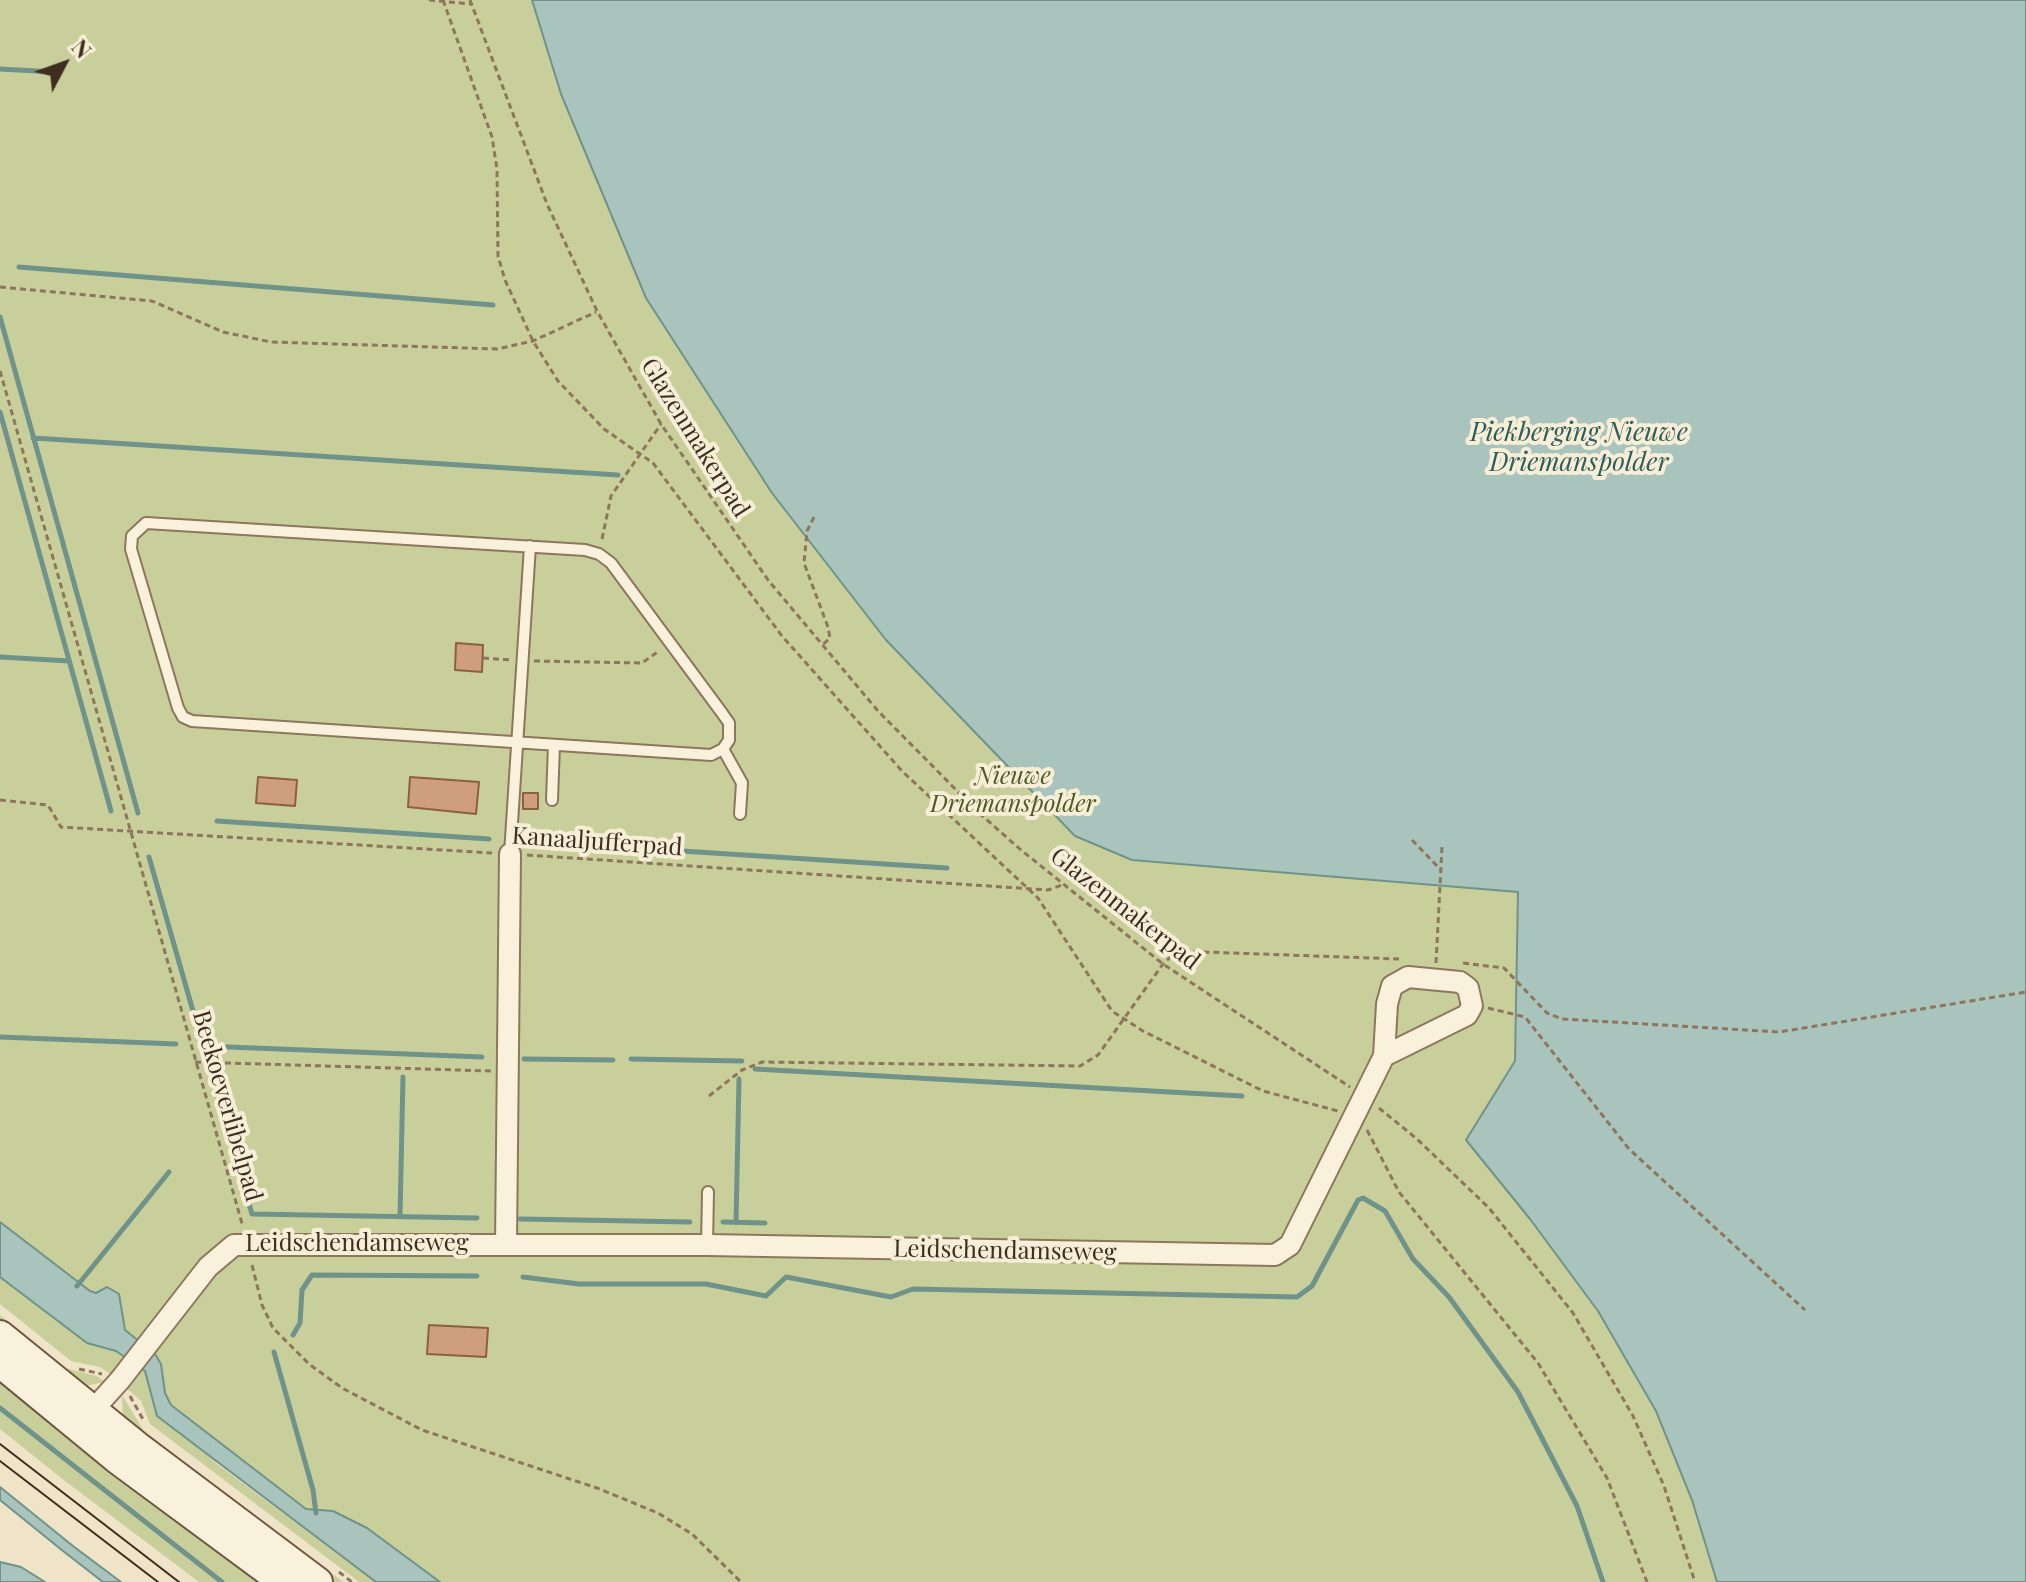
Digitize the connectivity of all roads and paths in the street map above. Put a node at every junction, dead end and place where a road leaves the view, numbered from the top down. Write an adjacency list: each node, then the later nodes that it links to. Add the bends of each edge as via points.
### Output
1 (429, 0): 2 (path)
2 (443, 1): 3 (path); 6 (path, via 492,137 498,256)
3 (471, 2): 5 (path, Glazenmakerpad, via 547,204)
4 (0, 287): 6 (path, via 152,301 253,341 497,349)
5 (597, 311): 6 (path); 8 (path, Glazenmakerpad)
6 (533, 341): 9 (path, via 581,408)
7 (0, 371): 23 (path, Beekoeverlibelpad)
8 (661, 424): 9 (path); 14 (path, Glazenmakerpad, via 737,538)
9 (640, 454): 12 (path, via 611,496); 29 (path, via 653,463 748,592 842,706 902,771)
10 (814, 517): 14 (path, via 804,563 828,627 830,638)
11 (530, 546): 12 (lane); 16 (lane); 17 (lane, via 146,523 132,536 131,549 183,717)
12 (599, 554): 13 (lane)
13 (670, 643): 16 (path, via 642,663); 19 (lane, via 729,723)
14 (821, 646): 28 (path, Glazenmakerpad, via 919,754)
15 (483, 658): 16 (path)
16 (522, 661): 17 (lane)
17 (517, 742): 18 (lane); 26 (lane)
18 (554, 745): 19 (lane, via 711,755); 21 (lane)
19 (723, 749): 22 (lane, via 742,783)
20 (0, 800): 23 (path, Kanaaljufferpad, via 48,805 57,826)
21 (552, 800)
22 (740, 814)
23 (129, 831): 26 (path, Kanaaljufferpad); 37 (path, Beekoeverlibelpad)
24 (1412, 840): 27 (path)
25 (1442, 847): 27 (path)
26 (510, 854): 29 (path, Kanaaljufferpad); 38 (street)
27 (1442, 871): 32 (path)
28 (1062, 885): 29 (path, Kanaaljufferpad, via 1048,890); 31 (path, Glazenmakerpad)
29 (1026, 887): 35 (path, via 1096,991)
30 (1405, 959): 31 (path, via 1187,950 1177,951)
31 (1163, 964): 35 (path); 40 (path, Glazenmakerpad)
32 (1435, 970): 33 (path, via 1504,968 1547,1013 1562,1019 1762,1031 1795,1031); 34 (street, Leidschendamseweg, via 1468,988); 36 (street, Leidschendamseweg, via 1392,986)
33 (2026, 992)
34 (1472, 1006): 36 (street, via 1467,1015); 46 (path, via 1525,1017 1629,1149)
35 (1123, 1020): 39 (path, via 1098,1055 1080,1066 762,1062 742,1070); 41 (path, via 1263,1091)
36 (1384, 1056): 40 (street, Leidschendamseweg)
37 (195, 1062): 38 (path); 43 (path, Beekoeverlibelpad)
38 (507, 1071): 44 (street)
39 (709, 1096)
40 (1364, 1096): 41 (street, Leidschendamseweg); 54 (path, Glazenmakerpad, via 1489,1208 1573,1313 1633,1416 1664,1486)
41 (1354, 1117): 45 (street, Leidschendamseweg, via 1290,1245 1265,1257); 53 (path, via 1368,1131 1399,1192 1538,1363 1607,1478)
42 (708, 1192): 45 (lane)
43 (247, 1243): 44 (street, Leidschendamseweg); 49 (street, Leidschendamseweg, via 220,1254); 52 (path, Beekoeverlibelpad, via 273,1328 342,1388 422,1430 658,1513 692,1534)
44 (506, 1244): 45 (street, Leidschendamseweg)
45 (707, 1245)
46 (1805, 1310)
47 (0, 1335): 49 (main road)
48 (0, 1363): 49 (main road)
49 (85, 1419): 50 (main road); 51 (main road)
50 (283, 1582)
51 (318, 1582)
52 (741, 1582)
53 (1647, 1582)
54 (1695, 1582)

